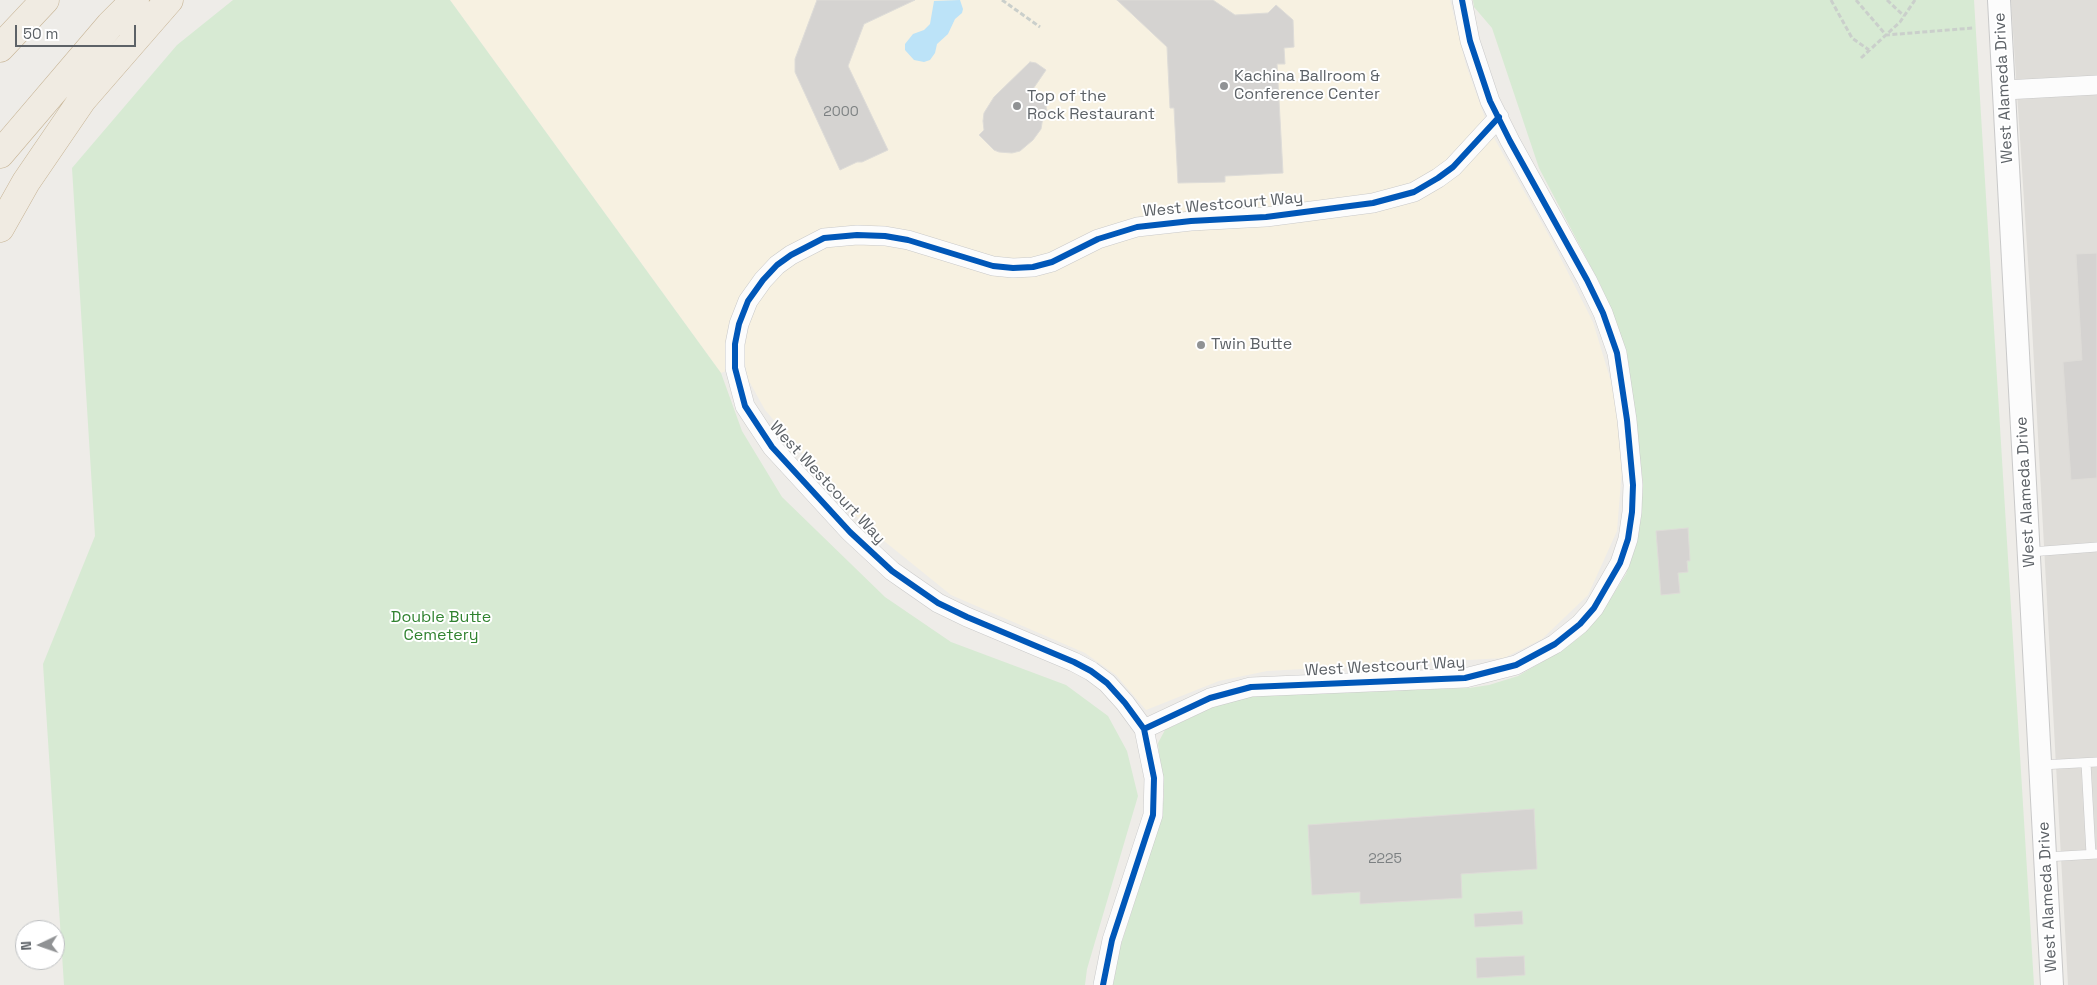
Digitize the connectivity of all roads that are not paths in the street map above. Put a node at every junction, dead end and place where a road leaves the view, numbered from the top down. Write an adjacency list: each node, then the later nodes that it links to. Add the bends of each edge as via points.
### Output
1 (45, 0): 6 (highway)
2 (135, 0): 10 (highway)
3 (169, 0): 11 (highway, via 82,100 26,182)
4 (1462, 0): 9 (street, West Westcourt Way, via 1470,41 1490,101)
5 (1999, 0): 8 (street, West Alameda Drive)
6 (0, 48)
7 (2097, 85): 8 (street)
8 (2005, 90): 13 (street, West Alameda Drive)
9 (1499, 117): 14 (street, West Westcourt Way, via 1587,280 1617,353 1633,484 1628,539 1606,590 1580,624 1556,644 1516,665 1465,678 1251,687 1210,698); 14 (street, West Westcourt Way, via 1453,167 1438,178 1414,192 1373,203 1266,217 1137,227 1098,239 1033,267 993,266 885,236 824,238 777,265 748,301 735,344 735,368 744,406 772,447 850,532 892,571 938,603 1091,671 1126,703)
10 (0, 154)
11 (0, 228)
12 (2097, 547): 13 (lane)
13 (2029, 552): 17 (street, West Alameda Drive)
14 (1144, 729): 20 (street, West Westcourt Way, via 1154,778 1153,815 1112,940)
15 (2097, 762): 16 (lane)
16 (2086, 763): 17 (lane); 18 (lane)
17 (2040, 765): 19 (street, West Alameda Drive)
18 (2094, 854): 19 (lane)
19 (2046, 857): 21 (street, West Alameda Drive)
20 (1103, 985)
21 (2052, 985)

